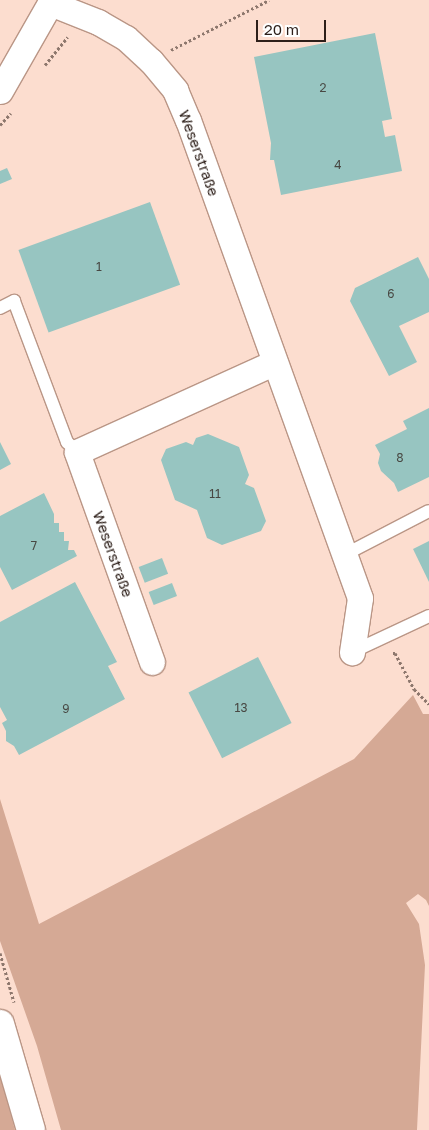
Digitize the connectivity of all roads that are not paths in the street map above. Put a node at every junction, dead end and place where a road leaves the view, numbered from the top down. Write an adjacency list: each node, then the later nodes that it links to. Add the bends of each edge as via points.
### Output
1 (51, 2): 2 (street); 4 (street, Weserstraße, via 126,38 175,90)
2 (0, 91)
3 (0, 308): 5 (lane, via 14,301 67,442)
4 (275, 362): 5 (street); 7 (street, Weserstraße)
5 (77, 452): 10 (street, Weserstraße)
6 (429, 511): 7 (lane)
7 (346, 554): 9 (street, Weserstraße, via 360,598)
8 (429, 616): 9 (lane)
9 (352, 652)
10 (152, 662)
11 (0, 1024): 12 (main road)
12 (31, 1130)

